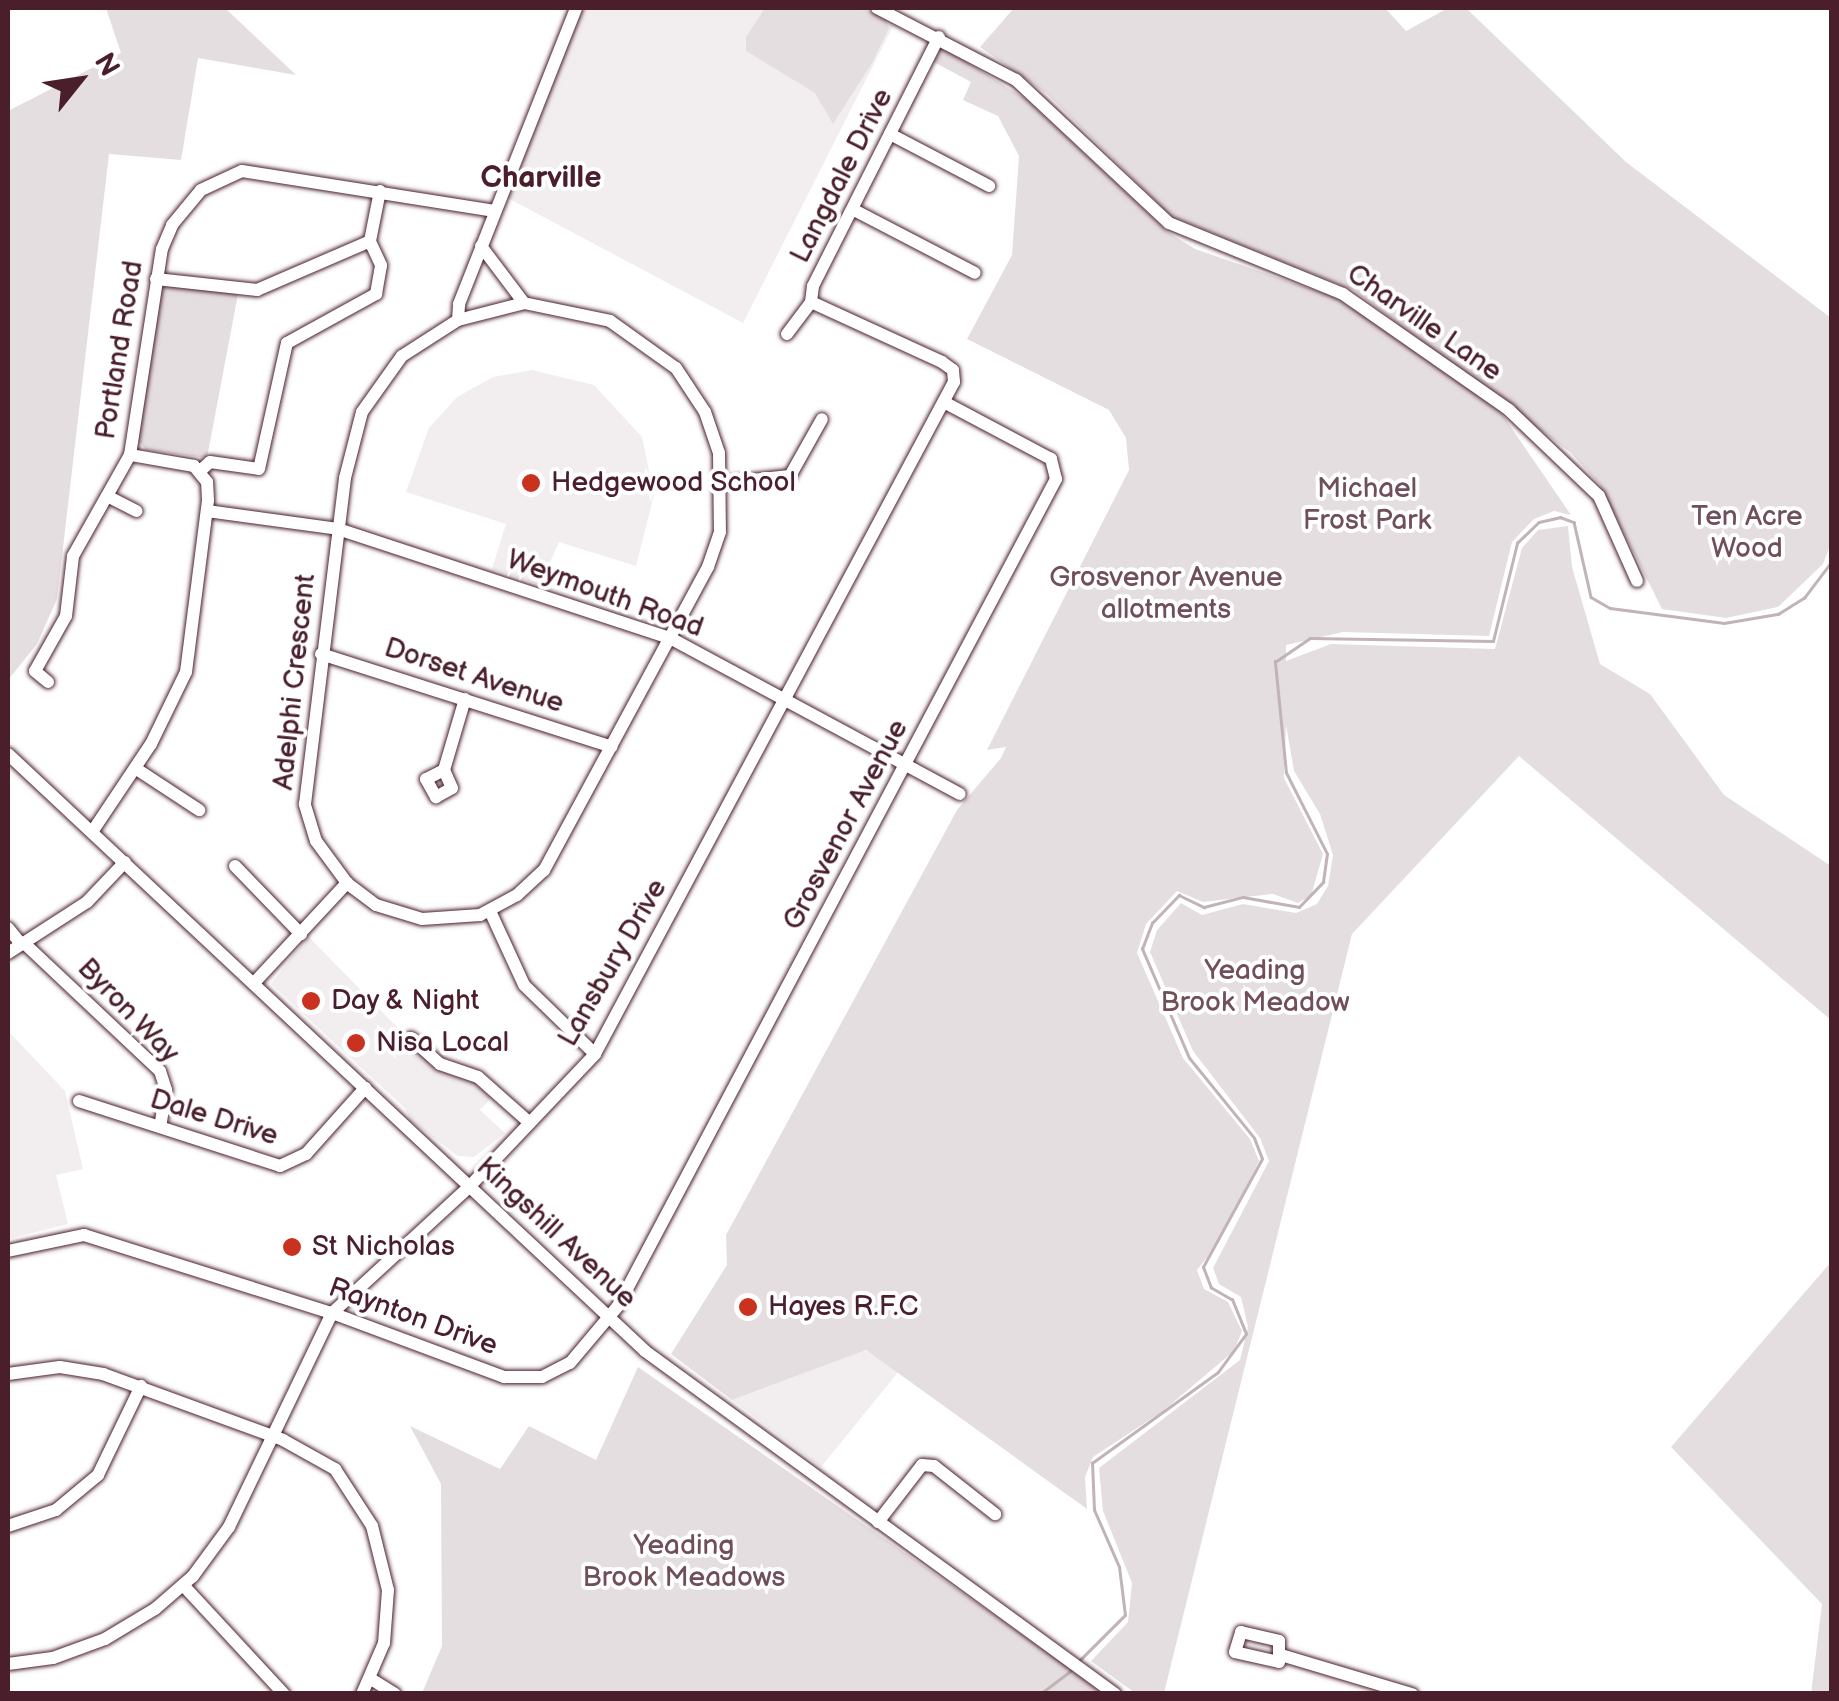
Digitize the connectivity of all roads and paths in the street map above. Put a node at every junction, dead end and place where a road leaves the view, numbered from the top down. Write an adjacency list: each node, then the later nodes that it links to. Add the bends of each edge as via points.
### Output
1 (576, 8): 7 (street)
2 (877, 8): 3 (street, Charville Lane)
3 (939, 37): 4 (street, Langdale Drive); 26 (street, Charville Lane, via 1041,100 1170,223 1343,294 1508,410 1599,496)
4 (890, 134): 5 (street); 8 (street, Langdale Drive)
5 (989, 186)
6 (380, 191): 7 (street, Portland Road); 9 (street); 12 (street, Portland Road, via 224,174 172,224)
7 (495, 210): 10 (street)
8 (854, 210): 11 (street); 13 (street, Langdale Drive)
9 (370, 242): 12 (street, via 258,290); 20 (street, via 382,265 372,300 288,343 260,469 210,462)
10 (482, 246): 14 (street); 15 (street)
11 (976, 272)
12 (156, 279): 19 (street, Portland Road)
13 (811, 302): 16 (street, Langdale Drive); 17 (street, via 950,367 955,378)
14 (524, 304): 15 (street, Adelphi Crescent); 21 (street, via 590,313 656,349 705,412)
15 (458, 320): 25 (street, Adelphi Crescent, via 402,356 369,399 351,443)
16 (787, 334)
17 (944, 402): 31 (street, Lansbury Drive); 34 (street, Grosvenor Avenue, via 1048,457 1058,475)
18 (822, 420): 21 (street, via 790,476)
19 (130, 455): 20 (street, via 187,462); 22 (street, Portland Road)
20 (200, 471): 24 (street)
21 (724, 482): 27 (street, Adelphi Crescent, via 717,544)
22 (107, 496): 23 (street); 29 (street, Portland Road, via 76,548 66,616 34,672)
23 (136, 511)
24 (207, 511): 25 (street, Weymouth Road); 35 (street, via 186,672)
25 (338, 529): 27 (street, Weymouth Road); 28 (street, Adelphi Crescent)
26 (1637, 581)
27 (670, 638): 31 (street, Weymouth Road); 32 (street, Adelphi Crescent)
28 (321, 654): 30 (street, Dorset Avenue); 42 (street, Adelphi Crescent, via 306,804 316,841)
29 (48, 682)
30 (466, 699): 32 (street, Dorset Avenue); 36 (street)
31 (786, 702): 34 (street, Weymouth Road); 50 (street, Lansbury Drive)
32 (612, 748): 43 (street, Adelphi Crescent, via 544,870)
33 (8, 754): 39 (street, Kingshill Avenue)
34 (907, 765): 37 (street, Weymouth Road); 58 (street, Grosvenor Avenue)
35 (135, 768): 38 (street); 39 (street)
36 (444, 770)
37 (960, 794)
38 (198, 810)
39 (92, 832): 40 (street, Kingshill Avenue)
40 (125, 862): 46 (street, via 87,902); 48 (street, Kingshill Avenue)
41 (234, 866): 45 (street)
42 (347, 883): 43 (street, Adelphi Crescent, via 376,905 422,919 460,920); 45 (street)
43 (490, 911): 50 (street, via 524,985)
44 (8, 928): 46 (street, Byron Way)
45 (301, 934): 48 (street)
46 (22, 944): 47 (street); 54 (street, Byron Way, via 162,1075)
47 (8, 953)
48 (254, 982): 51 (street, Kingshill Avenue)
49 (411, 1038): 53 (street, via 440,1064 478,1077)
50 (595, 1054): 53 (street, Lansbury Drive)
51 (365, 1088): 54 (street, Dale Drive, via 306,1154 284,1166); 55 (street, Kingshill Avenue)
52 (79, 1101): 54 (street, Dale Drive)
53 (530, 1123): 55 (street, Lansbury Drive)
54 (160, 1127)
55 (470, 1187): 57 (street, Lansbury Drive); 58 (street, Kingshill Avenue)
56 (8, 1251): 57 (street, Raynton Drive, via 84,1235)
57 (332, 1312): 58 (street, Raynton Drive, via 520,1379 558,1371); 61 (street, Lansbury Drive)
58 (610, 1319): 63 (street, Kingshill Avenue)
59 (8, 1374): 60 (street, via 76,1368)
60 (141, 1386): 61 (street); 64 (street, via 98,1476 56,1510)
61 (271, 1436): 65 (street, Lansbury Drive, via 223,1537); 69 (street, via 335,1469 372,1526 389,1602)
62 (995, 1514): 63 (street, via 934,1466 922,1465)
63 (878, 1522): 73 (street, Kingshill Avenue)
64 (8, 1526)
65 (183, 1585): 67 (street, Lansbury Drive, via 144,1618 90,1646); 70 (street)
66 (1281, 1655): 68 (street)
67 (8, 1664)
68 (1365, 1678): 74 (street); 75 (street)
69 (371, 1679): 71 (street); 72 (street)
70 (284, 1694)
71 (362, 1694)
72 (395, 1694)
73 (1115, 1694)
74 (1360, 1694)
75 (1412, 1694)

